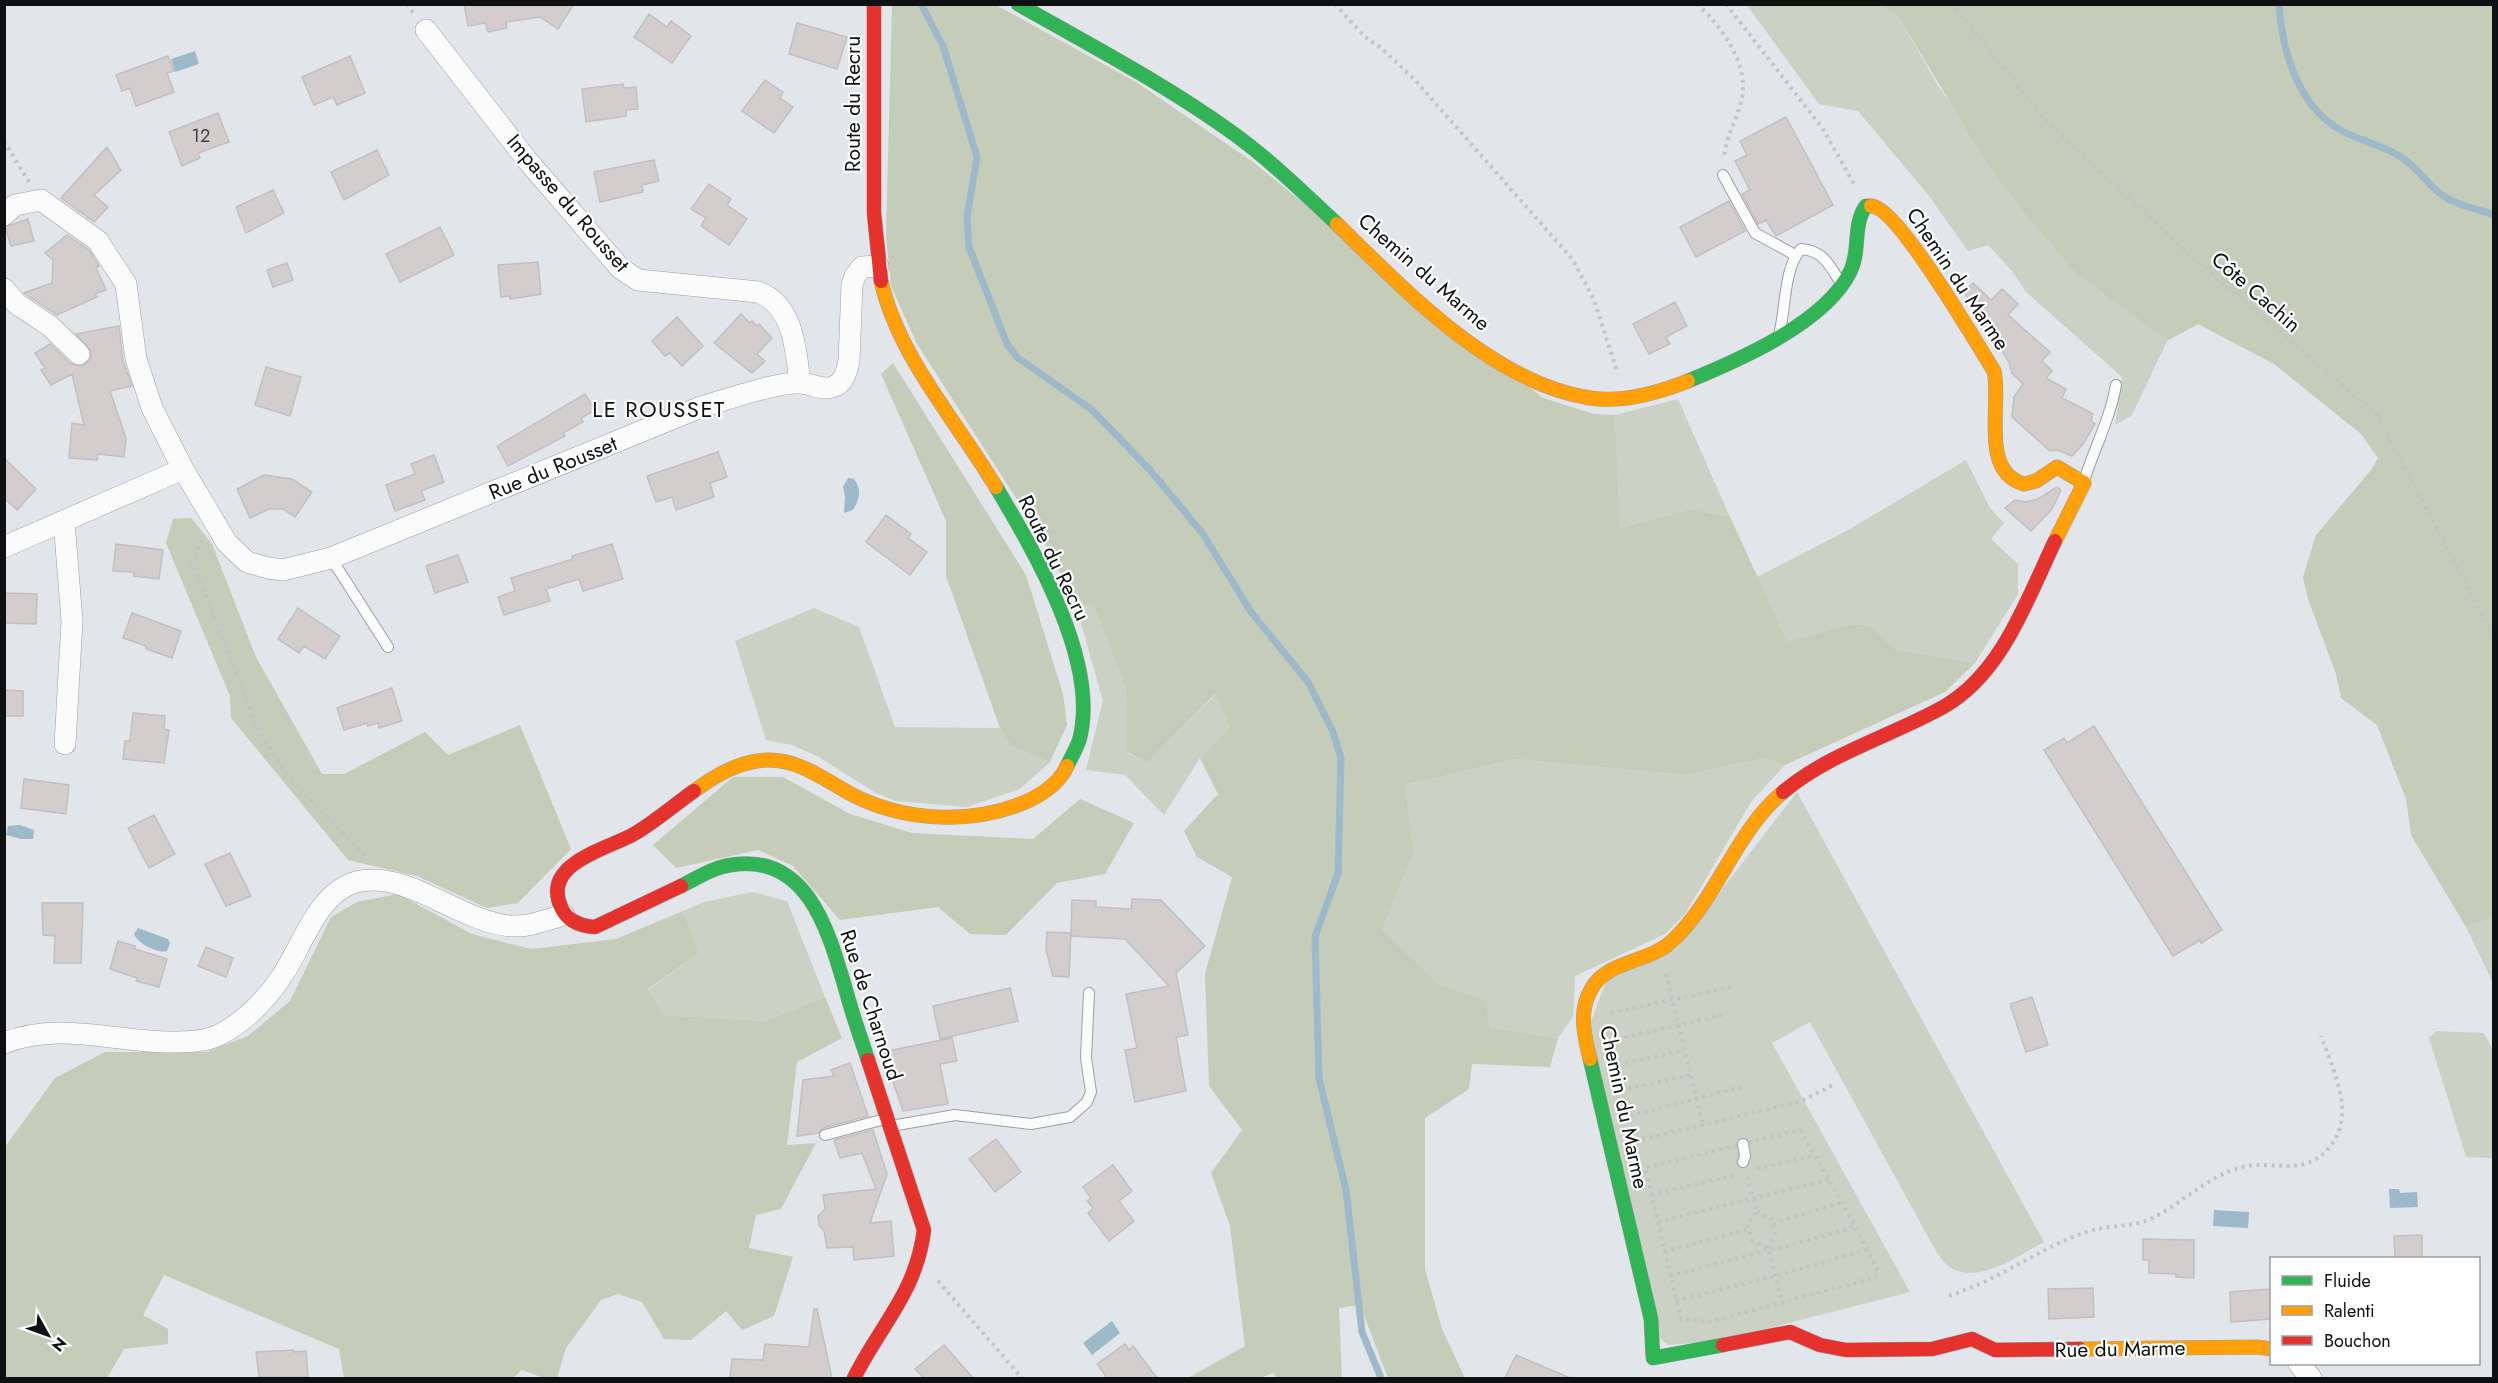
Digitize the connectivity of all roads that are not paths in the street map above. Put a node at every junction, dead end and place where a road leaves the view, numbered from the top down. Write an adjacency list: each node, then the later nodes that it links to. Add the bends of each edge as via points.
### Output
1 (874, 4): 7 (street, Route du Recru, via 874,240)
2 (1018, 4): 10 (street, Chemin du Marme, via 1210,116 1262,155 1415,297 1477,347 1559,392 1590,399 1622,399 1690,382)
3 (426, 30): 12 (street, Impasse du Rousset, via 527,160 620,268 638,280 758,292 775,302 794,338)
4 (1723, 175): 6 (lane, via 1755,233)
5 (4, 215): 14 (street, Rue du Rousset, via 15,205 41,200 98,241 126,284 136,359 152,408)
6 (1795, 255): 8 (lane, via 1801,249 1814,249); 10 (lane)
7 (878, 266): 12 (street, Rue du Rousset, via 862,267 852,285 849,361 843,378 830,388); 21 (street, Route du Recru, via 891,318 904,344 1000,495 1059,609 1073,651 1084,710 1082,729 1066,770 1034,800 1016,807 957,816 900,812 877,806 795,764 777,760 752,762 714,777 633,834 578,860 562,877 557,891)
8 (1842, 285): 10 (street, Chemin du Marme, via 1827,305); 15 (street, Chemin du Marme, via 1858,250 1859,213 1866,206 1877,206 1911,242 1995,371 1996,452 2007,474 2025,485 2057,467)
9 (4, 289): 11 (street)
10 (1778, 336)
11 (79, 354)
12 (800, 383): 18 (street, Rue du Rousset, via 700,407)
13 (2116, 385): 15 (lane, via 2111,412)
14 (183, 469): 16 (street); 18 (street, Rue du Rousset, via 220,534 236,554 254,565 283,570)
15 (2084, 483): 28 (street, Chemin du Marme, via 2008,638 1975,681 1946,705 1796,781 1773,800 1752,827 1687,926 1668,945 1604,975 1584,1002 1584,1035 1651,1319 1653,1358)
16 (64, 520): 17 (street); 20 (street, via 72,621)
17 (4, 547)
18 (331, 558): 19 (lane)
19 (388, 647)
20 (65, 744)
21 (564, 915): 23 (street, via 532,925 509,926 388,880 355,882 321,908 269,994 236,1025 217,1036 200,1041 150,1042 42,1033); 24 (street, Rue de Charnoud, via 575,923 593,927 607,923 720,867 739,862 757,863 783,872 800,886 822,922)
22 (1089, 993): 24 (lane, via 1086,1058 1091,1092 1087,1102 1070,1117 1031,1124 955,1115)
23 (4, 1043)
24 (888, 1122): 25 (lane); 31 (street, Rue de Charnoud, via 924,1230 917,1272)
25 (825, 1135)
26 (1737, 1146): 27 (lane, via 1745,1156)
27 (1743, 1162)
28 (1790, 1332): 29 (street, Rue du Marme, via 1820,1345 1866,1352 1932,1349 1971,1339 1995,1350)
29 (2270, 1349)
30 (2300, 1365): 32 (street)
31 (854, 1378)
32 (2311, 1378)

